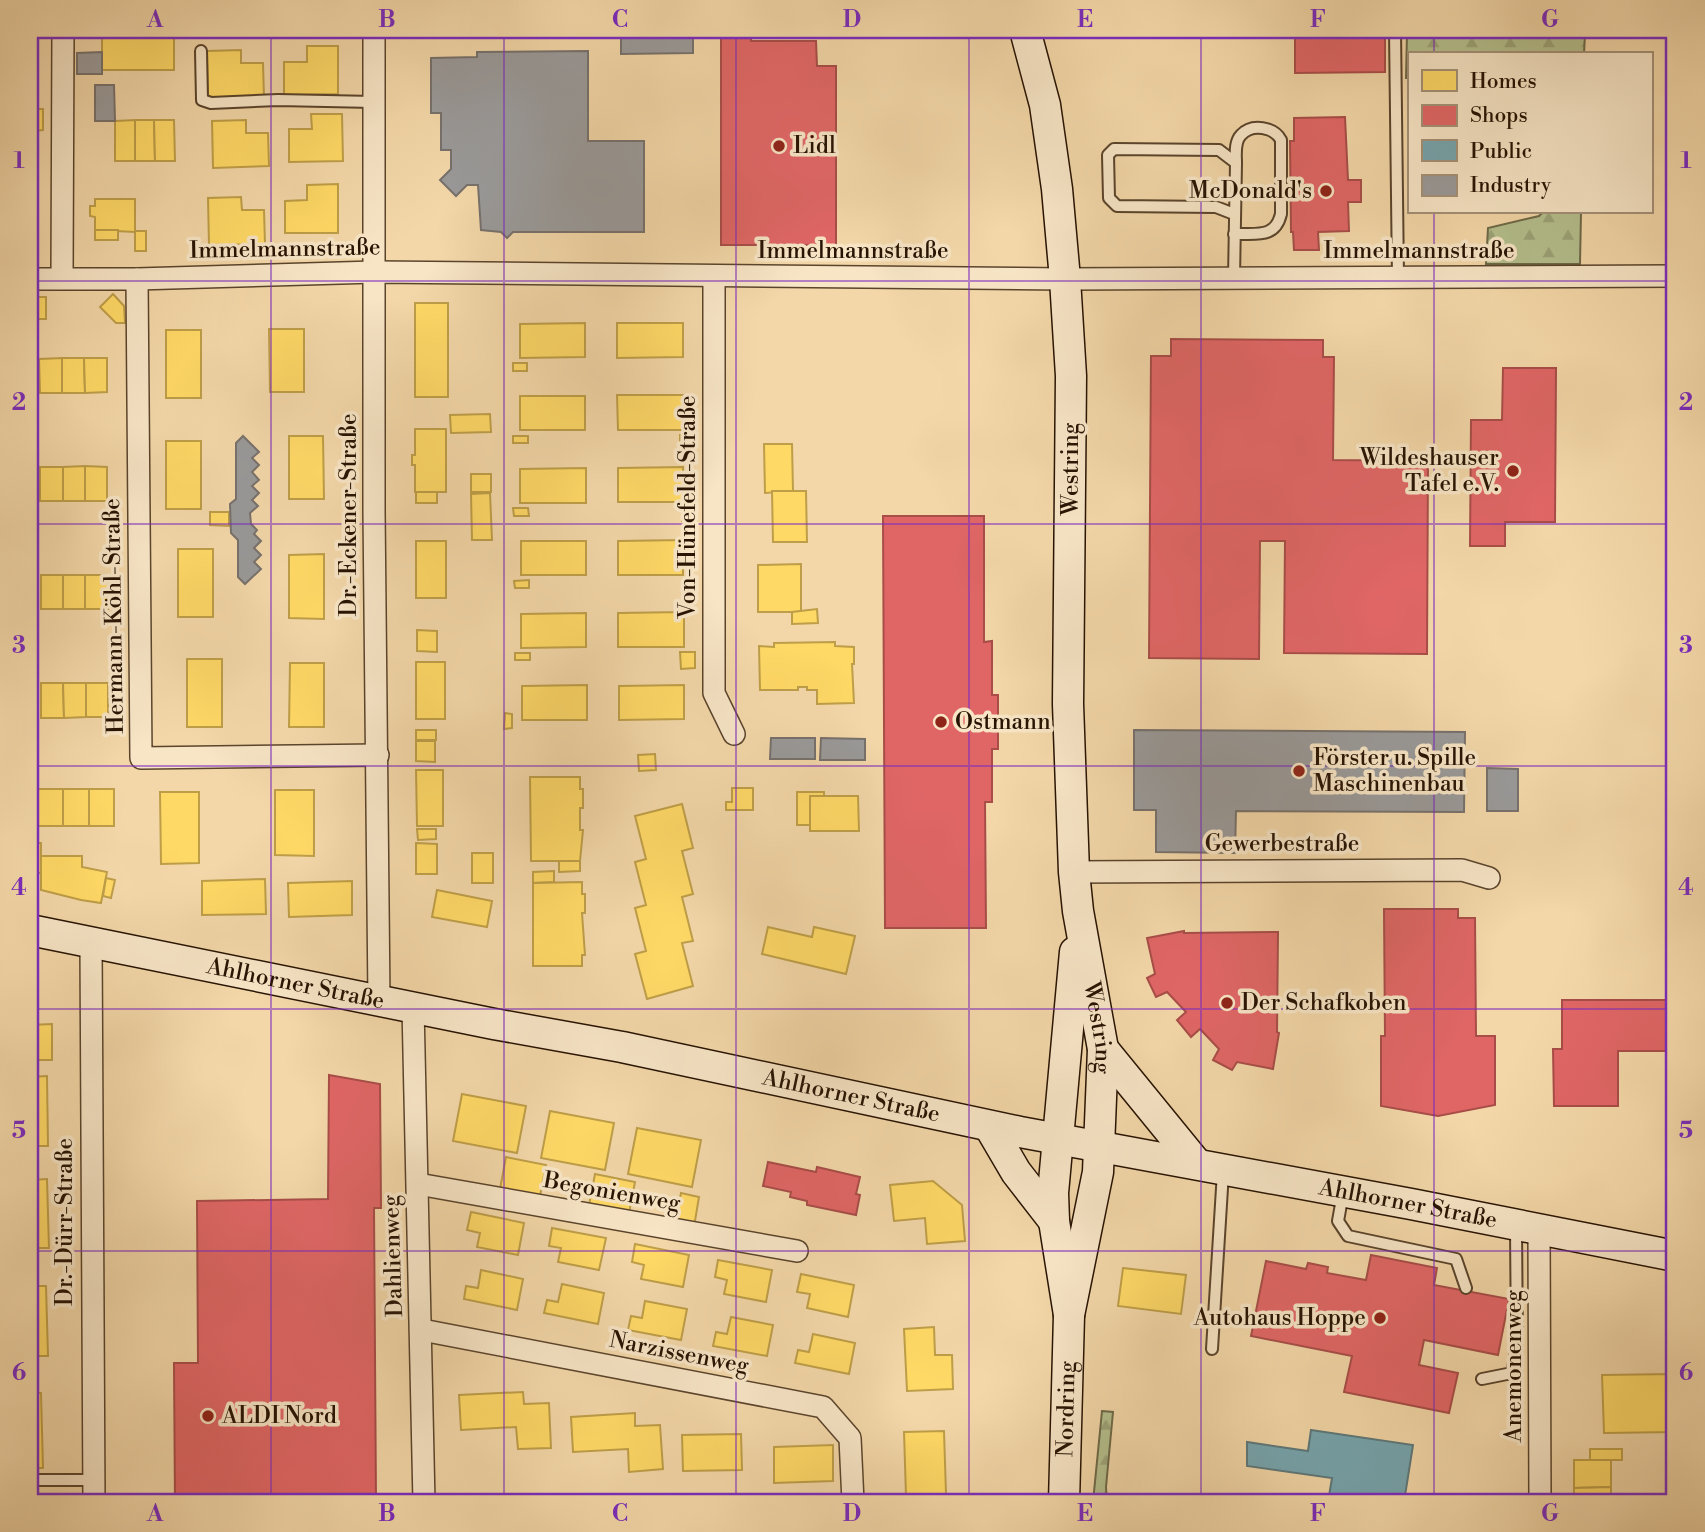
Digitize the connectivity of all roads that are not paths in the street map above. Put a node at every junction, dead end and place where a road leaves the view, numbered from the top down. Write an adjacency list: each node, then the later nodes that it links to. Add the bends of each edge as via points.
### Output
1 (63, 30): 13 (street)
2 (374, 30): 6 (street, Dr.-Eckener-Straße)
3 (1025, 30): 18 (main road, Westring, via 1045,105)
4 (1395, 30): 15 (lane)
5 (201, 51): 6 (lane, via 202,100 211,103)
6 (374, 102): 10 (street, Dr.-Eckener-Straße)
7 (1236, 163): 8 (lane); 8 (lane, via 1219,150 1114,149 1108,155 1109,198 1117,206 1216,207); 9 (lane, via 1236,143 1241,135 1251,129 1277,133 1281,140 1278,225 1270,232)
8 (1234, 214): 9 (lane)
9 (1234, 234): 14 (lane)
10 (375, 272): 11 (street, Immelmannstraße); 17 (street, Immelmannstraße); 20 (street, Dr.-Eckener-Straße)
11 (714, 276): 18 (street, Immelmannstraße); 19 (street, Von-Hünefeld-Straße, via 714,694)
12 (1675, 276): 15 (street, Immelmannstraße)
13 (62, 278): 16 (street, Immelmannstraße); 17 (street, Immelmannstraße)
14 (1234, 278): 15 (street, Immelmannstraße); 18 (street, Immelmannstraße)
15 (1398, 278)
16 (30, 279)
17 (137, 279): 20 (street, Hermann-Köhl-Straße, via 141,758)
18 (1065, 279): 21 (main road, Westring, via 1071,376 1068,704)
19 (734, 734)
20 (378, 755): 26 (street, Dr.-Eckener-Straße)
21 (1074, 872): 22 (street, Gewerbestraße, via 1462,870); 23 (main road, Westring)
22 (1489, 878)
23 (1078, 911): 28 (main road, Westring); 30 (main road, Westring)
24 (30, 930): 25 (main road, Ahlhorner Straße)
25 (91, 943): 26 (main road, Ahlhorner Straße); 45 (street, Dr.-Dürr-Straße)
26 (379, 1001): 27 (main road, Ahlhorner Straße)
27 (413, 1007): 29 (main road, Ahlhorner Straße); 33 (street, Dahlienweg)
28 (1103, 1049): 31 (main road, Westring); 32 (main road)
29 (989, 1126): 30 (main road, Ahlhorner Straße); 35 (main road, via 1016,1172)
30 (1059, 1139): 31 (main road, Ahlhorner Straße); 35 (main road, Nordring)
31 (1099, 1147): 32 (main road, Ahlhorner Straße); 40 (main road, Nordring)
32 (1210, 1166): 34 (main road, Ahlhorner Straße); 42 (lane)
33 (418, 1184): 37 (street, Begonienweg); 41 (street, Dahlienweg)
34 (1343, 1193): 36 (main road, Ahlhorner Straße); 39 (lane, via 1338,1221 1348,1236 1457,1259)
35 (1054, 1221): 40 (main road, Nordring)
36 (1528, 1227): 38 (main road, Ahlhorner Straße); 43 (lane, via 1511,1373); 50 (street, Anemonenweg)
37 (797, 1251)
38 (1675, 1256)
39 (1466, 1288)
40 (1069, 1315): 49 (main road, Nordring)
41 (422, 1330): 47 (street, Dahlienweg); 48 (street, Narzissenweg, via 823,1407 850,1438)
42 (1212, 1349)
43 (1482, 1380)
44 (30, 1480): 45 (lane)
45 (93, 1480): 46 (street, Dr.-Dürr-Straße)
46 (93, 1502)
47 (424, 1502)
48 (853, 1502)
49 (1064, 1502)
50 (1540, 1502)

